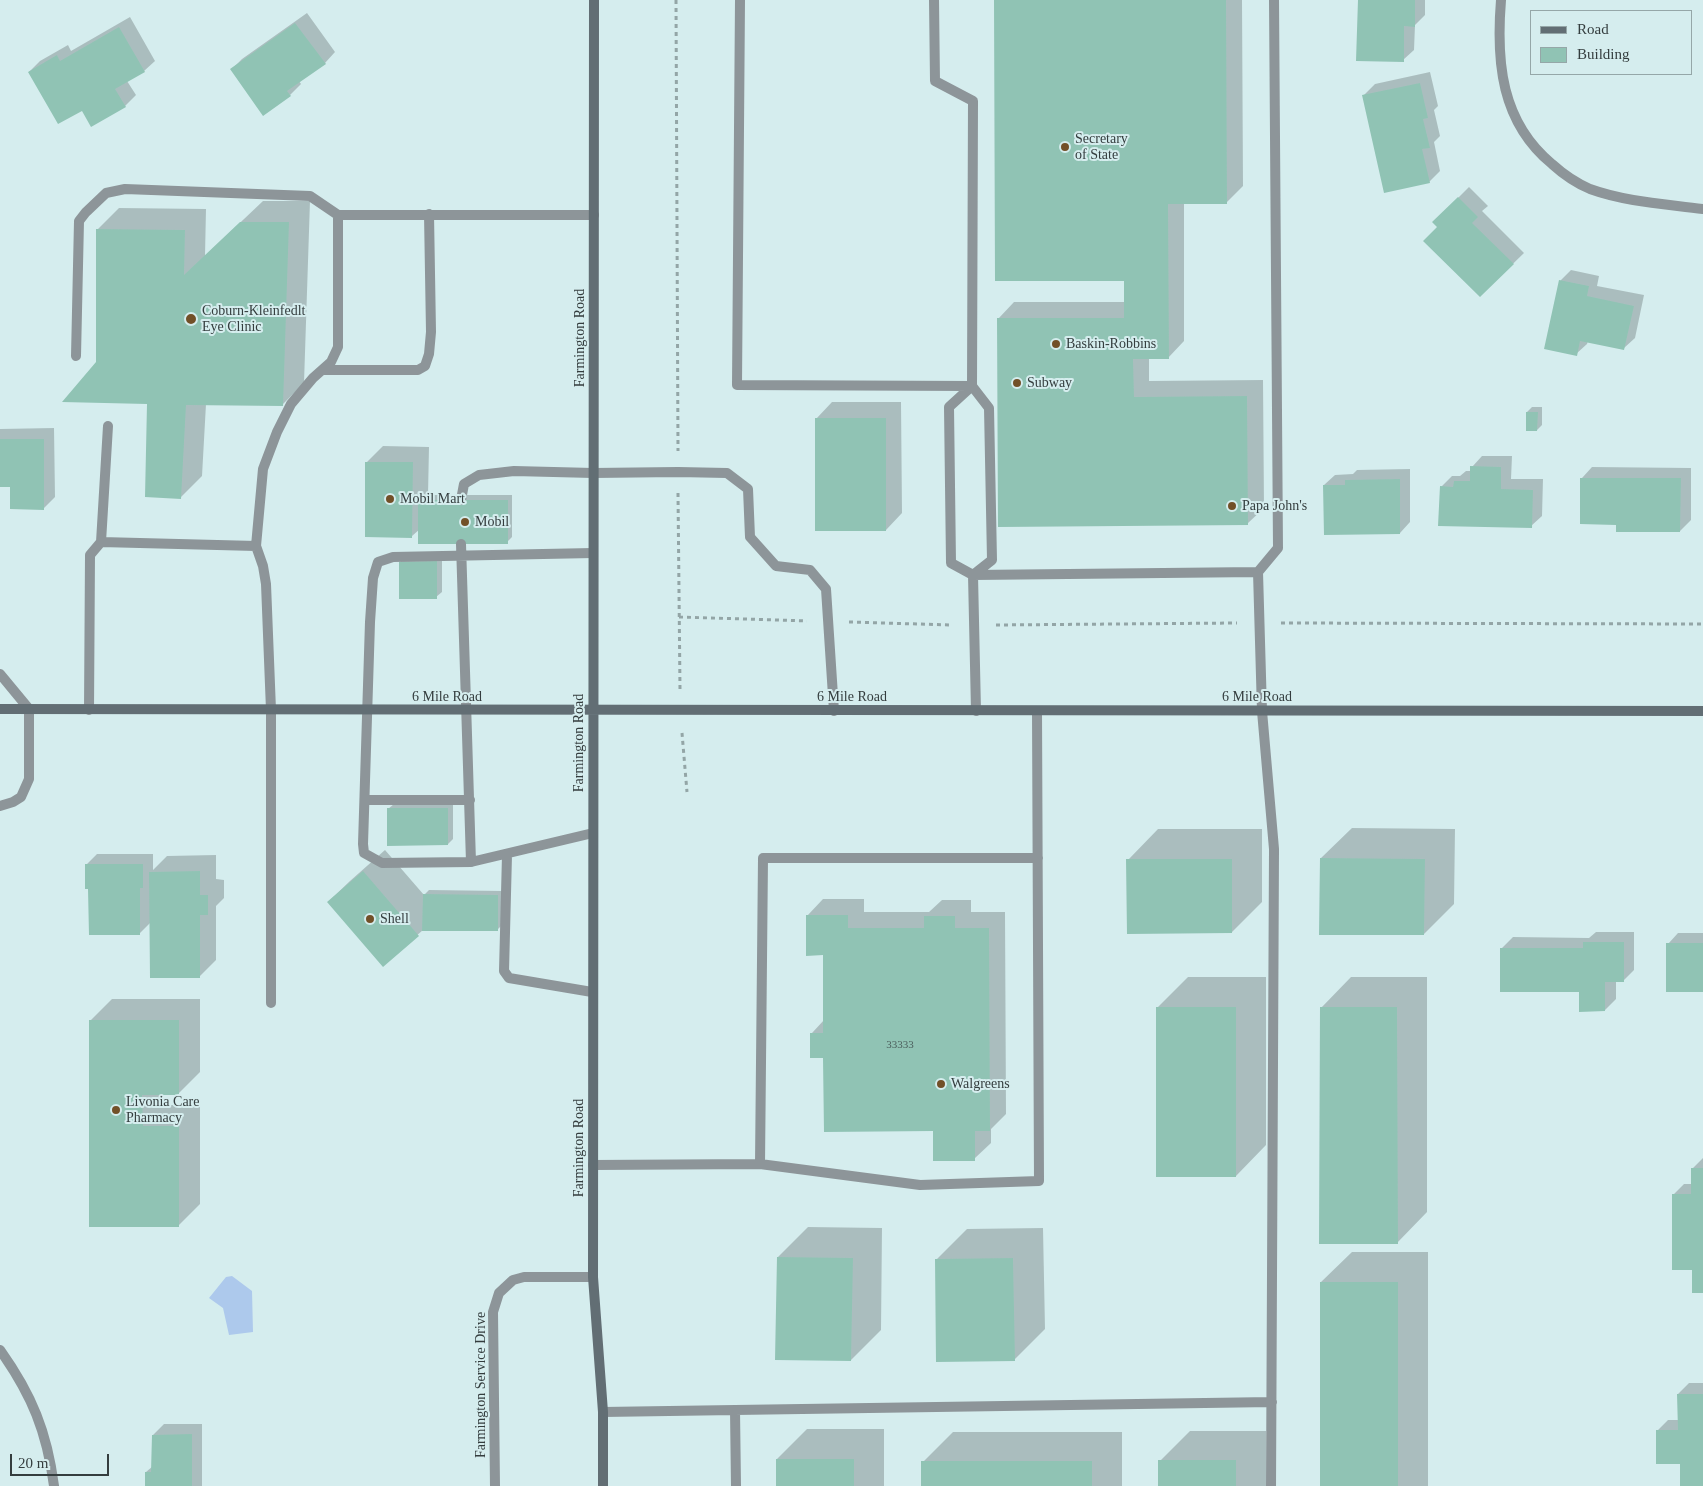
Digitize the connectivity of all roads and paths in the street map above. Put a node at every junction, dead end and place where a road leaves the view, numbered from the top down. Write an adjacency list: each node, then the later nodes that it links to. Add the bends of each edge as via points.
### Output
1 (594, 0): 10 (main road, Farmington Road)
2 (676, 0): 15 (path)
3 (740, 0): 13 (street, via 737,385)
4 (934, 0): 13 (street, via 935,81 973,101)
5 (1274, 0): 23 (street, via 1278,548)
6 (1501, 0): 7 (street, via 1501,67 1508,104 1521,131 1540,154 1563,174 1589,188 1618,197)
7 (1703, 209)
8 (429, 214): 9 (street); 10 (street); 12 (street, via 431,332 425,366 418,370)
9 (338, 215): 11 (street, via 310,196 125,189 106,193 79,221); 12 (street, via 338,348 331,362)
10 (594, 215): 16 (main road, Farmington Road)
11 (76, 356)
12 (322, 370): 20 (street, via 291,404 262,469)
13 (972, 386): 24 (street, via 989,408 992,560); 24 (street, via 949,407 951,563)
14 (108, 426): 18 (street)
15 (678, 472): 16 (street); 25 (path); 26 (street, via 727,473 748,489 750,538 776,566 810,570 826,589)
16 (593, 473): 17 (street, via 514,471 478,474 464,484); 21 (main road, Farmington Road)
17 (461, 500)
18 (101, 542): 20 (street); 33 (street, via 90,555)
19 (461, 544): 22 (street)
20 (256, 546): 34 (street, via 266,584)
21 (593, 553): 22 (street); 37 (main road, Farmington Road)
22 (461, 555): 35 (street, via 393,557 378,562 370,622); 36 (street)
23 (1258, 572): 24 (street); 27 (street)
24 (973, 575): 29 (street)
25 (679, 617): 26 (path); 39 (path)
26 (829, 622): 29 (path); 40 (street)
27 (1260, 623): 28 (path); 29 (path); 43 (street)
28 (1703, 624)
29 (974, 626): 41 (street)
30 (0, 674): 32 (street)
31 (0, 709): 32 (main road, 6 Mile Road)
32 (28, 709): 33 (main road, 6 Mile Road); 47 (street, via 28,779 22,797)
33 (89, 710): 34 (main road, 6 Mile Road)
34 (272, 710): 35 (main road, 6 Mile Road); 53 (street)
35 (368, 710): 36 (main road, 6 Mile Road); 45 (street)
36 (467, 710): 37 (main road, 6 Mile Road); 46 (street)
37 (593, 710): 39 (main road, 6 Mile Road); 48 (main road, Farmington Road)
38 (1703, 710): 43 (main road, 6 Mile Road)
39 (680, 711): 40 (main road, 6 Mile Road); 44 (path)
40 (834, 711): 41 (main road, 6 Mile Road)
41 (976, 711): 42 (main road, 6 Mile Road)
42 (1037, 711): 43 (main road, 6 Mile Road); 50 (street)
43 (1262, 711): 58 (street, via 1274,849)
44 (687, 792)
45 (364, 800): 46 (street); 51 (street, via 364,853 382,863)
46 (470, 800): 51 (street)
47 (0, 806)
48 (592, 833): 49 (street); 52 (main road, Farmington Road)
49 (507, 855): 51 (street); 52 (street, via 504,971 509,978)
50 (1038, 858): 54 (street, via 763,858); 54 (street, via 1039,1181 920,1185)
51 (472, 862)
52 (592, 992): 55 (main road, Farmington Road)
53 (271, 1003)
54 (760, 1164): 55 (street)
55 (593, 1165): 56 (main road, Farmington Road)
56 (593, 1276): 60 (main road, Farmington Road); 62 (street, Farmington Service Drive, via 524,1277 513,1280 499,1294 493,1312)
57 (0, 1350): 61 (street, via 25,1389 39,1419 48,1446)
58 (1272, 1402): 59 (street); 65 (street)
59 (735, 1410): 60 (street); 64 (street)
60 (603, 1412): 63 (main road, Farmington Road)
61 (54, 1486)
62 (495, 1486)
63 (603, 1486)
64 (736, 1486)
65 (1271, 1486)

